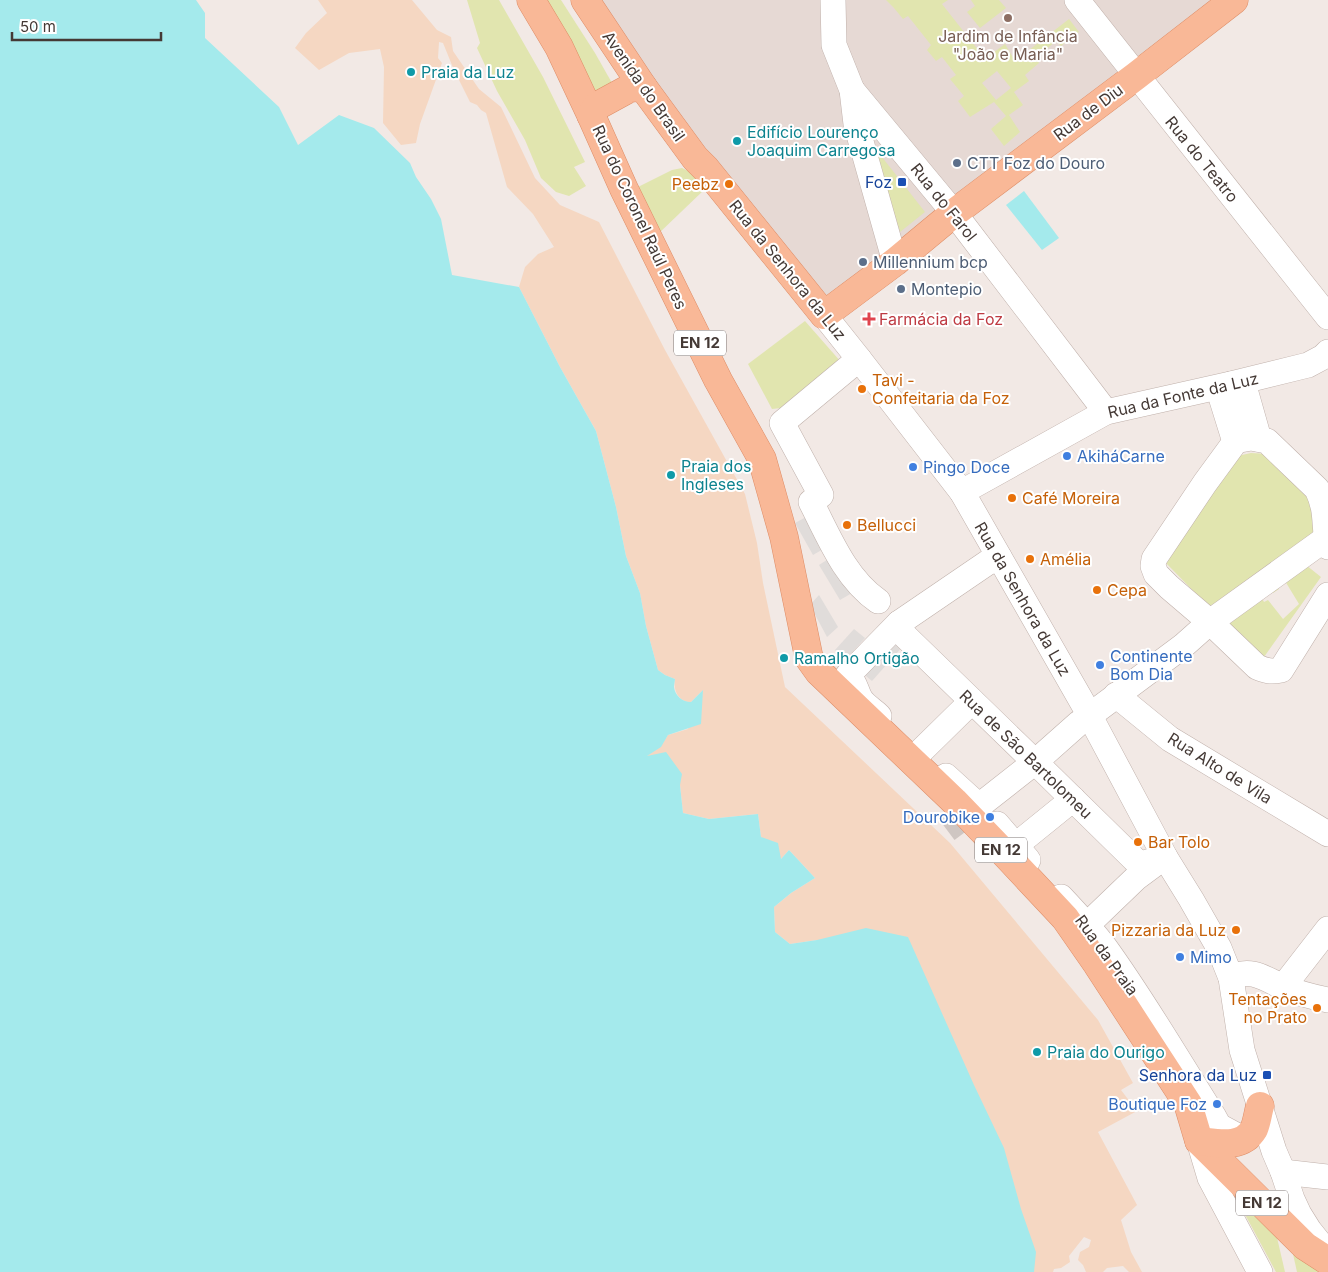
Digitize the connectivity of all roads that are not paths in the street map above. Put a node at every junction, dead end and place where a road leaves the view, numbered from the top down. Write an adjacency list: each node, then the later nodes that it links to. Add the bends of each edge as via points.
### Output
1 (531, 0): 9 (main road, EN 12, via 560,47)
2 (585, 0): 7 (main road, Avenida do Brasil)
3 (833, 0): 8 (street, Rua do Farol, via 834,45)
4 (1077, 0): 6 (street, Rua do Teatro)
5 (1234, 0): 6 (main road, Rua de Diu)
6 (1136, 76): 11 (main road, Rua de Diu); 14 (street, Rua do Teatro)
7 (643, 87): 9 (main road, via 630,88 597,106); 10 (main road, Avenida do Brasil)
8 (852, 90): 11 (street, Rua do Farol); 12 (street, Rua do Farol, via 856,124)
9 (591, 115): 45 (main road, Rua do Coronel Raúl Peres / EN 12, via 718,380 762,459 784,537 810,658 819,672 954,801 1064,918 1098,964 1188,1104)
10 (706, 169): 13 (main road, Rua da Senhora da Luz)
11 (954, 213): 12 (main road, Rua de Diu); 18 (street, Rua do Farol)
12 (895, 262): 13 (main road, Rua de Diu)
13 (824, 316): 16 (street, Rua da Senhora da Luz)
14 (1328, 317)
15 (1328, 352): 17 (street, Rua da Fonte da Luz, via 1308,365)
16 (859, 359): 21 (street, Rua da Senhora da Luz); 25 (street, via 782,423 822,495 811,502 832,545 856,582)
17 (1231, 384): 18 (street, Rua da Fonte da Luz); 19 (street, via 1244,386); 20 (street, via 1222,391 1221,397)
18 (1106, 412): 21 (street, Rua da Fonte da Luz)
19 (1259, 439): 20 (street, via 1246,438); 22 (street, via 1267,441 1317,489 1326,508)
20 (1235, 442): 27 (street, via 1204,482 1154,559 1153,566 1169,587)
21 (962, 492): 23 (street, Rua da Senhora da Luz)
22 (1328, 541): 27 (street)
23 (999, 557): 26 (street); 30 (street, Rua da Senhora da Luz)
24 (1328, 595): 27 (street, via 1281,670 1274,672 1257,667)
25 (878, 601)
26 (899, 622): 29 (street, Rua de São Bartolomeu, via 904,635); 31 (street, via 852,671 852,679 861,699)
27 (1210, 622): 28 (street)
28 (1116, 695): 30 (street); 35 (street, Rua Alto de Vila, via 1170,739)
29 (972, 701): 31 (street); 32 (street, Rua de São Bartolomeu)
30 (1084, 719): 32 (street); 37 (street, Rua da Senhora da Luz)
31 (919, 753): 32 (street, via 980,805)
32 (1035, 762): 33 (street, Rua de São Bartolomeu)
33 (1072, 799): 36 (street); 37 (street, Rua de São Bartolomeu, via 1138,862)
34 (997, 824): 36 (street, Rua da Praia)
35 (1328, 834)
36 (1015, 846): 38 (street, Rua da Praia)
37 (1165, 857): 38 (street, via 1136,878); 40 (street, Rua da Senhora da Luz, via 1219,948)
38 (1087, 925): 44 (street, Rua da Praia, via 1140,1000 1219,1126)
39 (1328, 930): 41 (street)
40 (1232, 978): 41 (street, via 1255,974); 43 (street, Rua da Senhora da Luz, via 1242,1050)
41 (1283, 987): 42 (street)
42 (1328, 1000)
43 (1260, 1106): 44 (main road, via 1255,1127); 46 (street, Rua da Senhora da Luz)
44 (1243, 1139): 45 (main road, via 1229,1144)
45 (1199, 1141): 49 (main road, EN 12, via 1305,1246); 50 (street, via 1210,1178)
46 (1283, 1172): 47 (street); 48 (street, Rua da Senhora da Luz, via 1299,1214)
47 (1328, 1177)
48 (1328, 1254)
49 (1328, 1261)
50 (1260, 1272)

